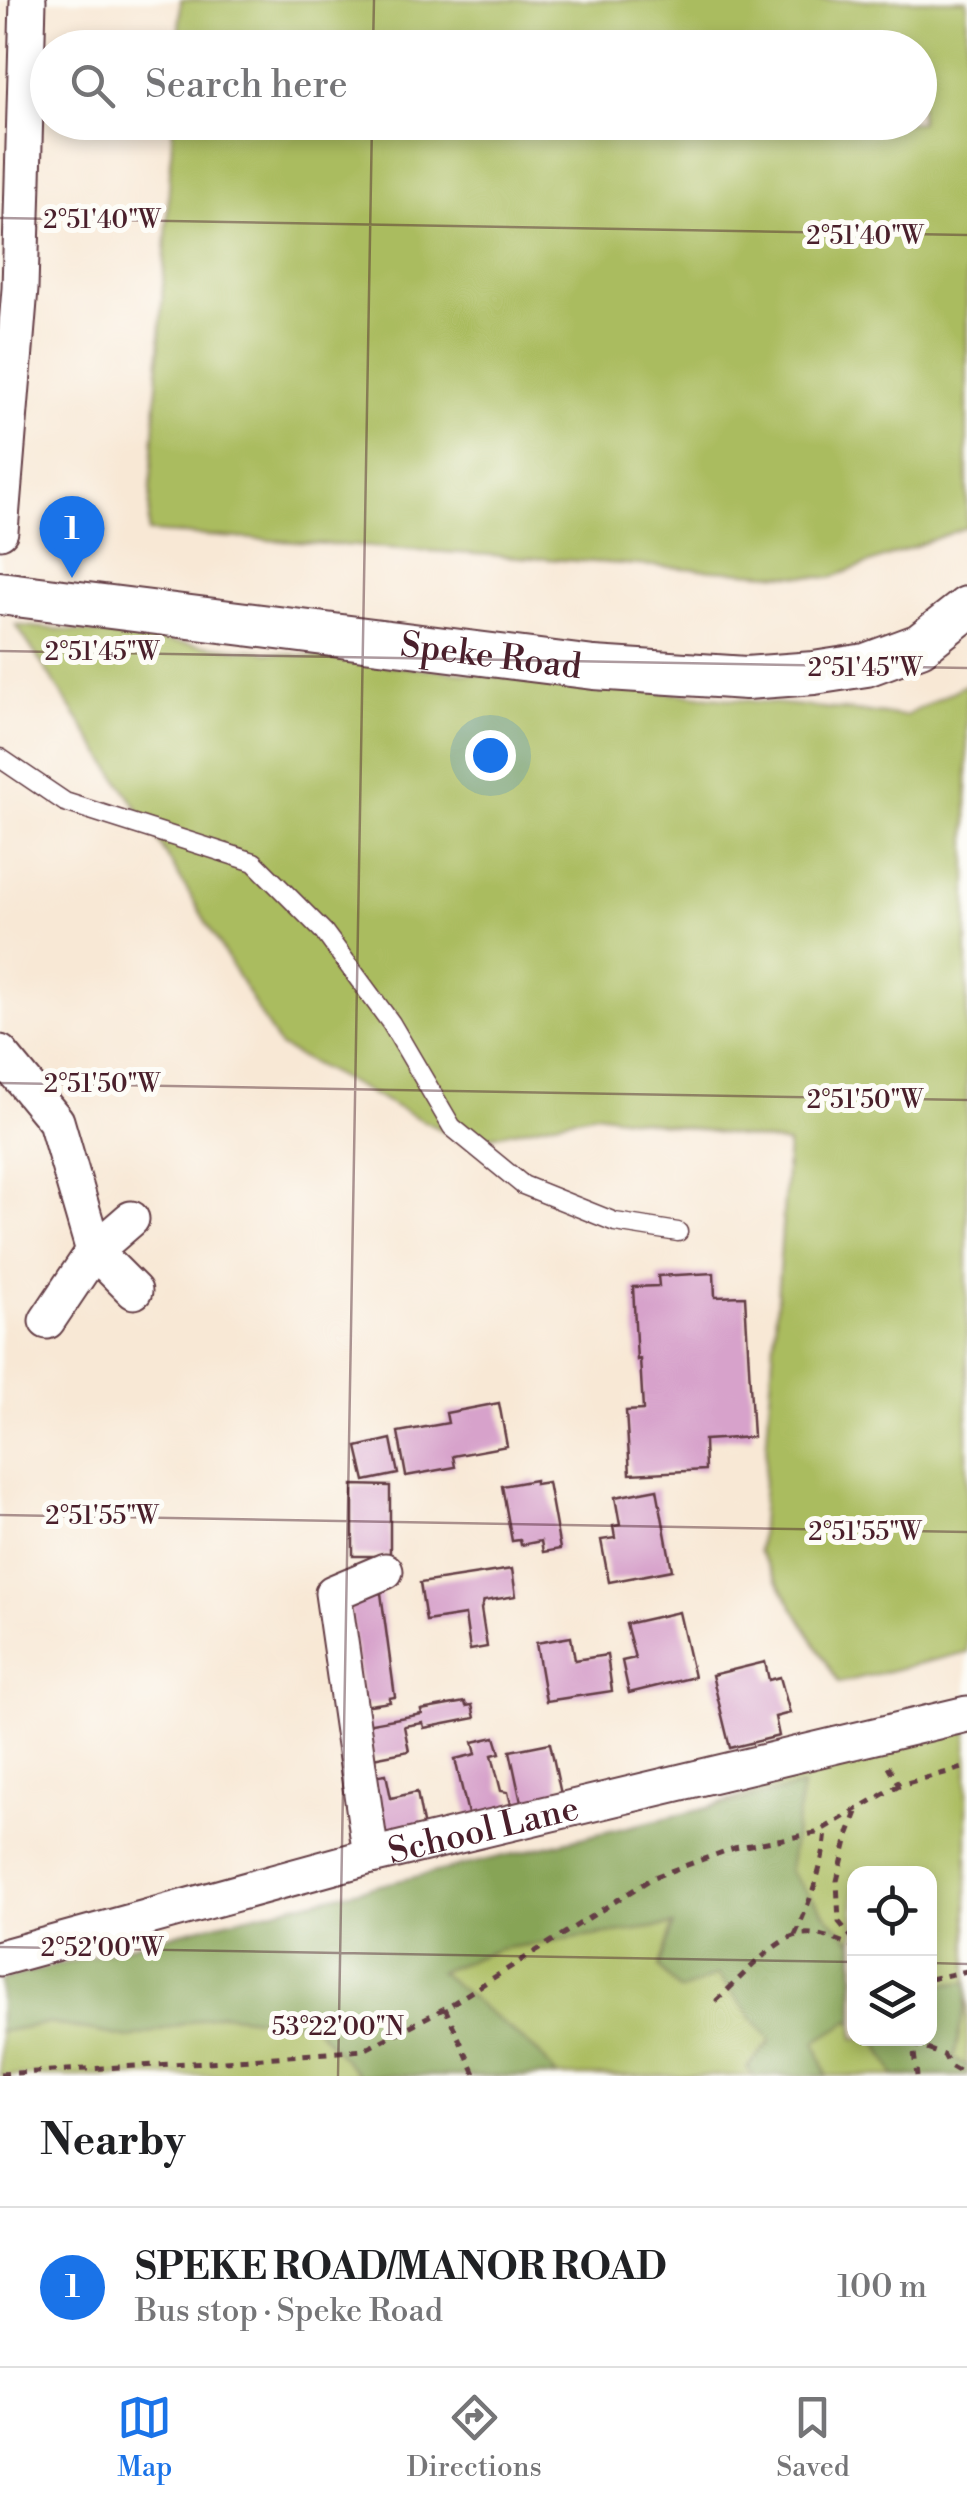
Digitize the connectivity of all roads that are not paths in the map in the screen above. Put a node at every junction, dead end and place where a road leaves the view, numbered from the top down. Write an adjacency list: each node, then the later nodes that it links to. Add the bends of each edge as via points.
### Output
1 (18, 20): 2 (street)
2 (10, 289): 3 (street)
3 (0, 531)
4 (0, 593): 5 (street, Speke Road, via 594,668 746,678 866,665 920,645)
5 (967, 608)
6 (0, 758): 9 (lane, via 65,802 254,862 324,932 391,1023 452,1128 522,1185 615,1222)
7 (0, 1054): 10 (street, via 56,1120)
8 (131, 1219): 10 (street)
9 (678, 1232)
10 (94, 1251): 11 (street); 12 (street)
11 (134, 1290)
12 (47, 1321)
13 (385, 1571): 15 (street, via 334,1594)
14 (967, 1714): 15 (street, School Lane)
15 (372, 1856): 16 (street, School Lane)
16 (0, 1958)

